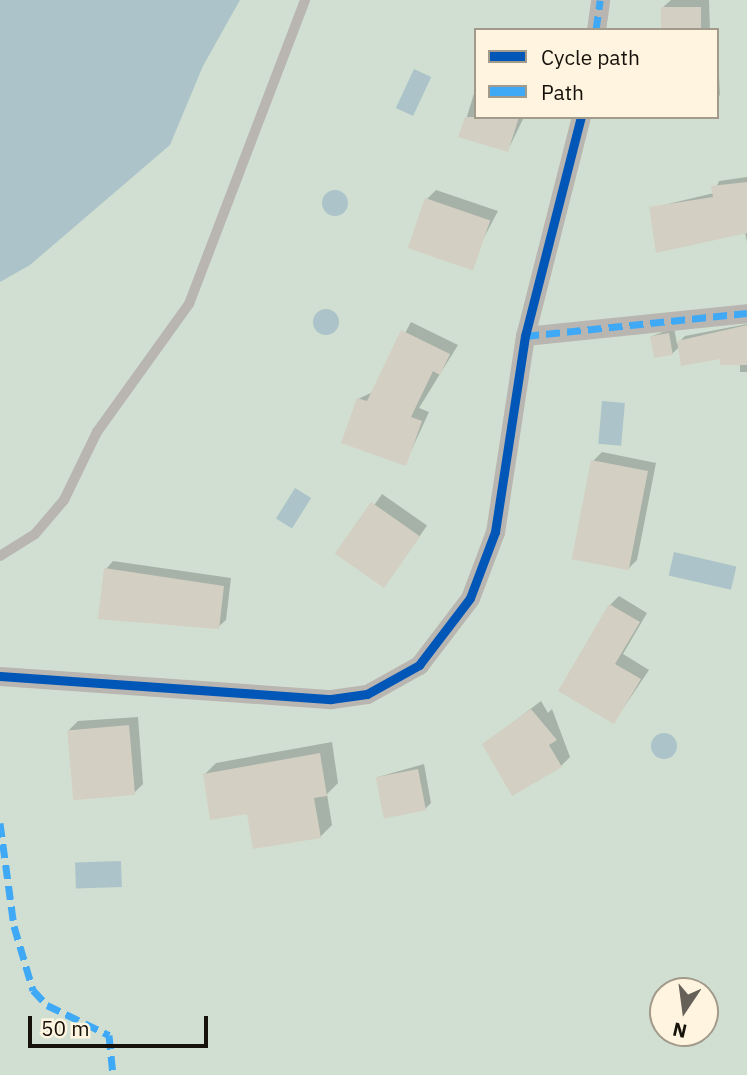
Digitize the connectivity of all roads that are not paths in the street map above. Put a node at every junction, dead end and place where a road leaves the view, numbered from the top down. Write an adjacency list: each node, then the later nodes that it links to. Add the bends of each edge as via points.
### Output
1 (305, 0): 7 (lane, via 189,304 97,432 64,500 35,534)
2 (600, 0): 3 (street)
3 (596, 28)
4 (580, 119): 6 (street)
5 (747, 313): 6 (street)
6 (525, 336): 8 (street, via 484,568 455,623 410,671 367,694 331,699)
7 (0, 556)
8 (0, 676)

